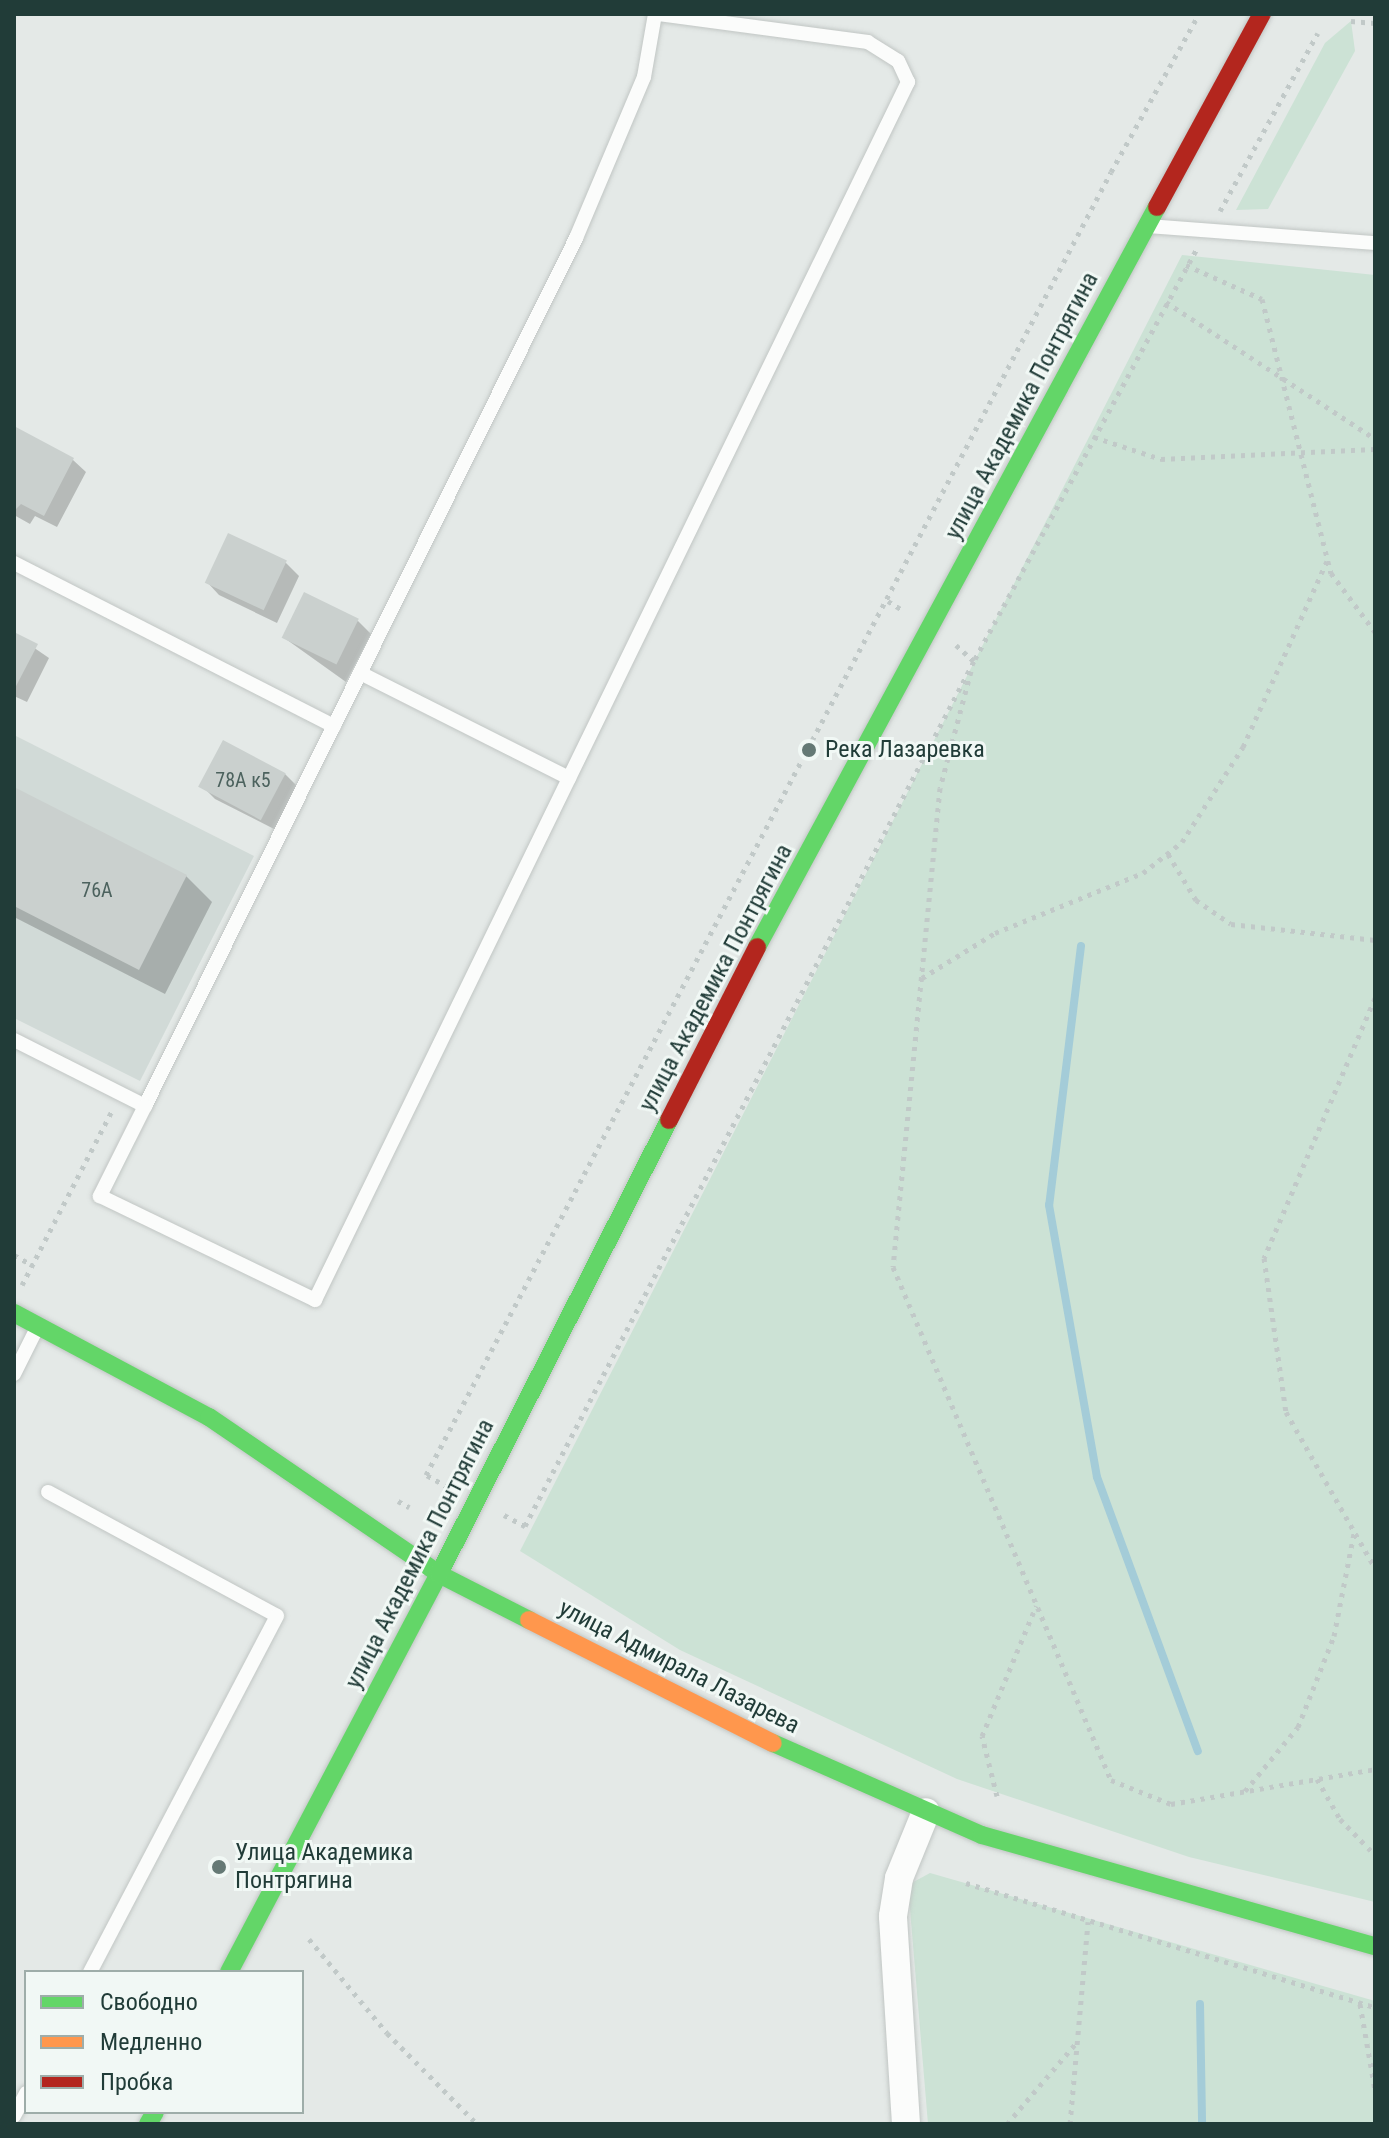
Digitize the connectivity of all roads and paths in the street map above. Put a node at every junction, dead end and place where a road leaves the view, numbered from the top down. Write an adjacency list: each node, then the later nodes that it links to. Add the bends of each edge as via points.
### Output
1 (656, 14): 23 (lane, via 644,77 576,238); 25 (lane, via 868,42 898,61 908,82)
2 (1199, 14): 19 (path)
3 (1262, 14): 7 (street, улица Академика Понтрягина)
4 (1351, 21): 5 (path)
5 (1375, 23)
6 (1318, 33): 8 (path)
7 (1144, 226): 8 (lane); 20 (street, улица Академика Понтрягина)
8 (1209, 231): 9 (lane); 10 (path)
9 (1375, 243)
10 (1186, 265): 11 (path); 12 (path, via 1262,299)
11 (1166, 302): 12 (path); 13 (path)
12 (1282, 377): 14 (path); 16 (path)
13 (1094, 437): 16 (path, via 1161,459); 22 (path)
14 (1375, 439)
15 (1375, 449): 16 (path)
16 (1300, 451): 17 (path)
17 (1327, 561): 21 (path); 26 (path, via 1243,747 1182,842)
18 (14, 563): 24 (lane)
19 (888, 601): 20 (path); 40 (path, via 426,1475)
20 (932, 628): 22 (path); 40 (street, улица Академика Понтрягина, via 758,944)
21 (1375, 632)
22 (975, 659): 28 (path, via 940,788); 40 (path, via 525,1526)
23 (360, 673): 24 (lane); 25 (lane)
24 (334, 726): 32 (lane)
25 (569, 778): 32 (lane, via 315,1300 100,1196)
26 (1168, 854): 27 (path, via 1196,900 1231,924); 28 (path, via 1143,873 995,933)
27 (1375, 940)
28 (921, 978): 45 (path, via 893,1267)
29 (1375, 998): 42 (path, via 1264,1258 1286,1412)
30 (14, 1040): 31 (lane)
31 (120, 1094): 32 (lane); 34 (path)
32 (145, 1106)
33 (14, 1255): 34 (path)
34 (32, 1265): 35 (path)
35 (15, 1305): 36 (street, улица Адмирала Лазарева)
36 (38, 1326): 37 (lane); 44 (street, улица Адмирала Лазарева, via 209,1417)
37 (14, 1374)
38 (48, 1492): 56 (lane, via 277,1616)
39 (387, 1495): 41 (path)
40 (476, 1501): 44 (street, улица Академика Понтрягина)
41 (409, 1507)
42 (1354, 1532): 43 (path); 48 (path, via 1334,1636 1298,1727)
43 (1375, 1568)
44 (439, 1574): 50 (street, улица Адмирала Лазарева, via 827,1770); 57 (street, улица Академика Понтрягина)
45 (1037, 1605): 48 (path, via 1111,1780 1171,1804); 49 (path, via 982,1736)
46 (1375, 1769): 47 (path)
47 (1317, 1779): 48 (path); 51 (path, via 1340,1819)
48 (1245, 1791)
49 (997, 1796)
50 (926, 1812): 55 (street, улица Адмирала Лазарева, via 1092,1869); 65 (street, via 894,1898)
51 (1375, 1855)
52 (966, 1883): 53 (path)
53 (1088, 1922): 58 (path); 60 (path)
54 (309, 1939): 64 (path, via 387,2033)
55 (1375, 1946)
56 (91, 1970)
57 (230, 1970)
58 (1360, 2004): 59 (path); 61 (path)
59 (1375, 2007)
60 (1077, 2041): 66 (path); 67 (path)
61 (1375, 2090)
62 (24, 2097): 63 (lane)
63 (14, 2116)
64 (477, 2124)
65 (906, 2124)
66 (1007, 2124)
67 (1070, 2124)

